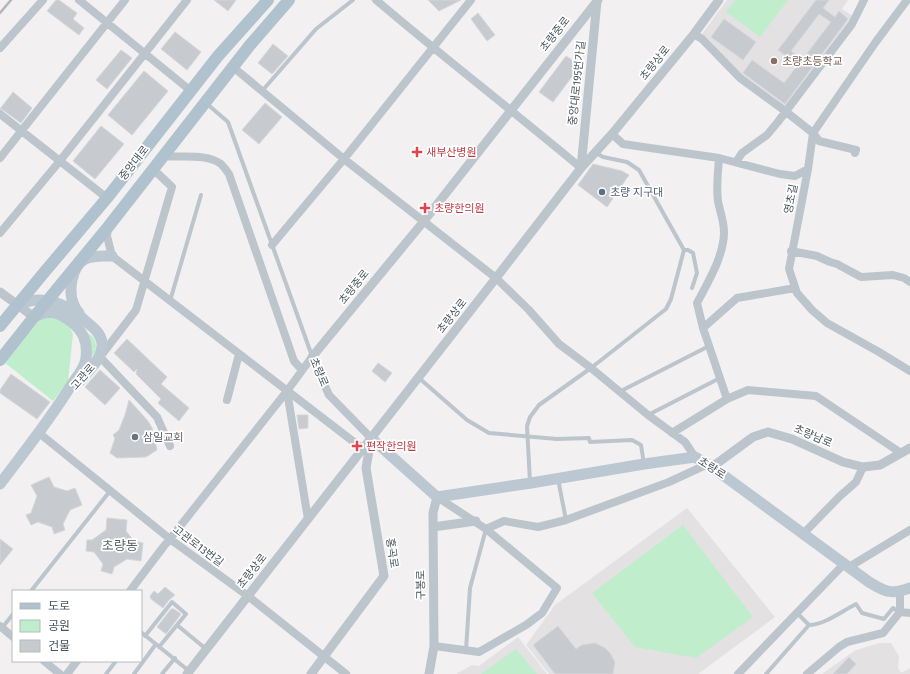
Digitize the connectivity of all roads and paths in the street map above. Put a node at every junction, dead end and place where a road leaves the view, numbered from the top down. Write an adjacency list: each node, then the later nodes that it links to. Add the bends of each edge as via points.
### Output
1 (43, 0): 16 (street)
2 (79, 0): 14 (street)
3 (124, 0): 14 (street)
4 (187, 0): 18 (street)
5 (268, 0): 20 (main road, 중앙대로)
6 (289, 0): 19 (main road, 중앙대로)
7 (353, 0): 21 (lane, via 316,29)
8 (376, 0): 17 (street)
9 (472, 0): 17 (street)
10 (597, 0): 23 (street, 초량중로); 37 (street, 중앙대로195번가길)
11 (719, 0): 15 (street, 초량상로)
12 (864, 0): 24 (street, via 852,24)
13 (907, 0): 27 (street, 영초길)
14 (107, 22): 18 (street); 26 (street)
15 (694, 34): 24 (street, via 740,78); 28 (street, 초량상로)
16 (0, 48)
17 (433, 48): 23 (street); 33 (street)
18 (145, 53): 20 (street); 35 (street)
19 (233, 67): 21 (street); 22 (main road, 중앙대로)
20 (191, 91): 41 (main road, 중앙대로)
21 (262, 91): 33 (street)
22 (206, 103): 31 (main road, 중앙대로); 45 (lane, 초량로, via 228,122)
23 (511, 110): 37 (street); 42 (street, 초량중로)
24 (786, 112): 27 (street); 36 (street, via 767,135 742,153)
25 (0, 114): 26 (street)
26 (22, 132): 32 (street); 35 (street)
27 (813, 133): 30 (street, via 819,141 856,150); 39 (street, 영초길)
28 (612, 134): 29 (street, 초량상로); 34 (street, via 623,144)
29 (595, 152): 37 (street, 초량상로); 46 (lane, via 603,157 627,162 638,170)
30 (855, 153)
31 (164, 156): 38 (main road, 중앙대로); 69 (street, via 212,159 222,165 229,174 294,361)
32 (0, 158)
33 (344, 158): 42 (street); 45 (street)
34 (719, 158): 36 (street); 62 (street, via 717,185 724,232 713,271 697,304)
35 (59, 162): 41 (street); 44 (street)
36 (736, 162): 39 (street, via 795,176)
37 (581, 168): 50 (street, 초량상로)
38 (154, 169): 43 (main road, 중앙대로); 51 (street, 중앙대로, via 172,186)
39 (808, 169): 47 (street, 영초길)
40 (201, 195): 57 (lane)
41 (107, 198): 58 (main road, 중앙대로)
42 (424, 221): 50 (street); 66 (street, 초량중로)
43 (108, 227): 48 (street, via 106,236); 49 (main road, 중앙대로)
44 (0, 233)
45 (272, 245): 66 (lane, 초량로)
46 (684, 250): 53 (lane, via 693,253 696,274); 68 (lane, via 666,309)
47 (792, 251): 52 (street, via 817,256 861,277 893,275); 54 (street, 영초길, via 789,269)
48 (112, 256): 49 (main road, via 92,256); 51 (street)
49 (79, 264): 56 (main road, 중앙대로); 59 (main road, 고관로, via 72,285 72,296 74,306)
50 (496, 278): 68 (street, via 559,344); 71 (street, 초량상로)
51 (144, 281): 57 (street); 65 (street, via 136,310)
52 (910, 282)
53 (692, 288)
54 (795, 288): 62 (street, via 737,298); 70 (street, 영초길, via 812,310 827,323)
55 (0, 292): 58 (street)
56 (47, 300): 58 (main road, 고관로, via 28,300); 59 (main road, 고관로, via 62,304); 60 (main road, 중앙대로)
57 (170, 301): 64 (street)
58 (17, 305): 60 (street); 61 (main road, 중앙대로)
59 (80, 315): 65 (main road, 고관로, via 99,333 102,344)
60 (34, 317): 67 (main road, 중앙대로); 75 (main road, 고관로, via 46,312 56,313 80,328 85,338 86,359)
61 (0, 326)
62 (703, 328): 63 (street)
63 (709, 346): 72 (street); 74 (lane)
64 (239, 354): 73 (street); 77 (street)
65 (100, 357): 75 (main road, 고관로); 83 (street, via 158,417)
66 (312, 357): 69 (street, 초량중로); 82 (street, 초량로, via 329,395)
67 (0, 360)
68 (591, 368): 74 (street); 81 (lane, via 539,405 530,417)
69 (302, 370): 73 (street, 초량중로)
70 (910, 371)
71 (418, 378): 81 (lane, via 467,420 489,432); 82 (street, 초량상로)
72 (720, 378): 76 (street); 78 (lane)
73 (287, 391): 85 (street); 96 (street); 103 (street, 초량중로)
74 (619, 392): 78 (street)
75 (63, 399): 80 (main road, 고관로)
76 (728, 399): 79 (street); 86 (street, via 748,390 816,396)
77 (227, 400)
78 (648, 415): 79 (street)
79 (672, 432): 87 (street, via 685,442)
80 (39, 433): 93 (main road, 고관로); 94 (street, 고관로13번길)
81 (527, 436): 88 (lane, via 557,439 589,438 590,442 632,440 641,445); 92 (lane)
82 (371, 438): 85 (street, 초량상로); 95 (main road, 초량로); 123 (street, 홍곡로, via 366,468 384,576)
83 (170, 446)
84 (910, 448): 86 (street, 초량남로)
85 (363, 449): 96 (street, 초량상로)
86 (901, 453): 90 (street, 초량남로, via 880,465)
87 (695, 457): 88 (main road, 초량로); 89 (main road, 초량로)
88 (644, 464): 91 (main road, 초량로)
89 (710, 466): 90 (street, 초량남로, via 753,437 768,432 792,439 843,462); 97 (street); 102 (main road, 초량로)
90 (863, 467): 102 (street, via 856,482)
91 (558, 478): 92 (main road, 초량로); 97 (lane)
92 (530, 483): 95 (main road, 초량로)
93 (0, 484)
94 (110, 491): 103 (street, 고관로13번길); 105 (lane)
95 (437, 497): 98 (street); 99 (street, 구봉로, via 432,513)
96 (308, 519): 108 (street, 초량상로)
97 (566, 520): 100 (street, via 538,527 504,521)
98 (476, 521): 99 (street); 100 (street)
99 (433, 527): 120 (street, 구봉로)
100 (486, 529): 122 (lane, via 470,588); 122 (street, via 557,588 542,613 526,625 479,652)
101 (910, 530): 104 (street)
102 (803, 534): 104 (main road, 초량로)
103 (170, 539): 106 (street, 초량중로); 108 (street, 고관로13번길)
104 (846, 566): 107 (main road, 초량로, via 884,591); 110 (street)
105 (32, 590)
106 (131, 590)
107 (905, 590): 109 (street)
108 (248, 596): 121 (street, 초량상로); 123 (street, 고관로13번길)
109 (900, 612): 111 (street); 113 (lane, via 893,608 884,619 862,613 856,604 822,622); 139 (street, via 883,633 852,639)
110 (797, 613): 113 (lane); 137 (street)
111 (910, 613)
112 (12, 615): 115 (lane)
113 (809, 624): 138 (lane)
114 (177, 625): 118 (lane, via 186,614 172,602); 119 (lane); 121 (lane)
115 (1, 627): 117 (street)
116 (142, 633): 118 (lane)
117 (12, 636)
118 (145, 636): 119 (lane)
119 (158, 646): 124 (lane); 132 (lane)
120 (434, 646): 122 (street); 136 (street, 구봉로)
121 (207, 649): 128 (street, 초량상로)
122 (466, 650)
123 (325, 656): 134 (street, 홍곡로); 135 (street, 고관로13번길)
124 (175, 658): 128 (lane); 133 (lane)
125 (45, 662): 129 (street)
126 (76, 662): 130 (street)
127 (115, 662): 131 (lane)
128 (188, 672)
129 (60, 674)
130 (67, 674)
131 (106, 674)
132 (134, 674)
133 (162, 674)
134 (311, 674)
135 (346, 674)
136 (429, 674)
137 (738, 674)
138 (766, 674)
139 (807, 674)

